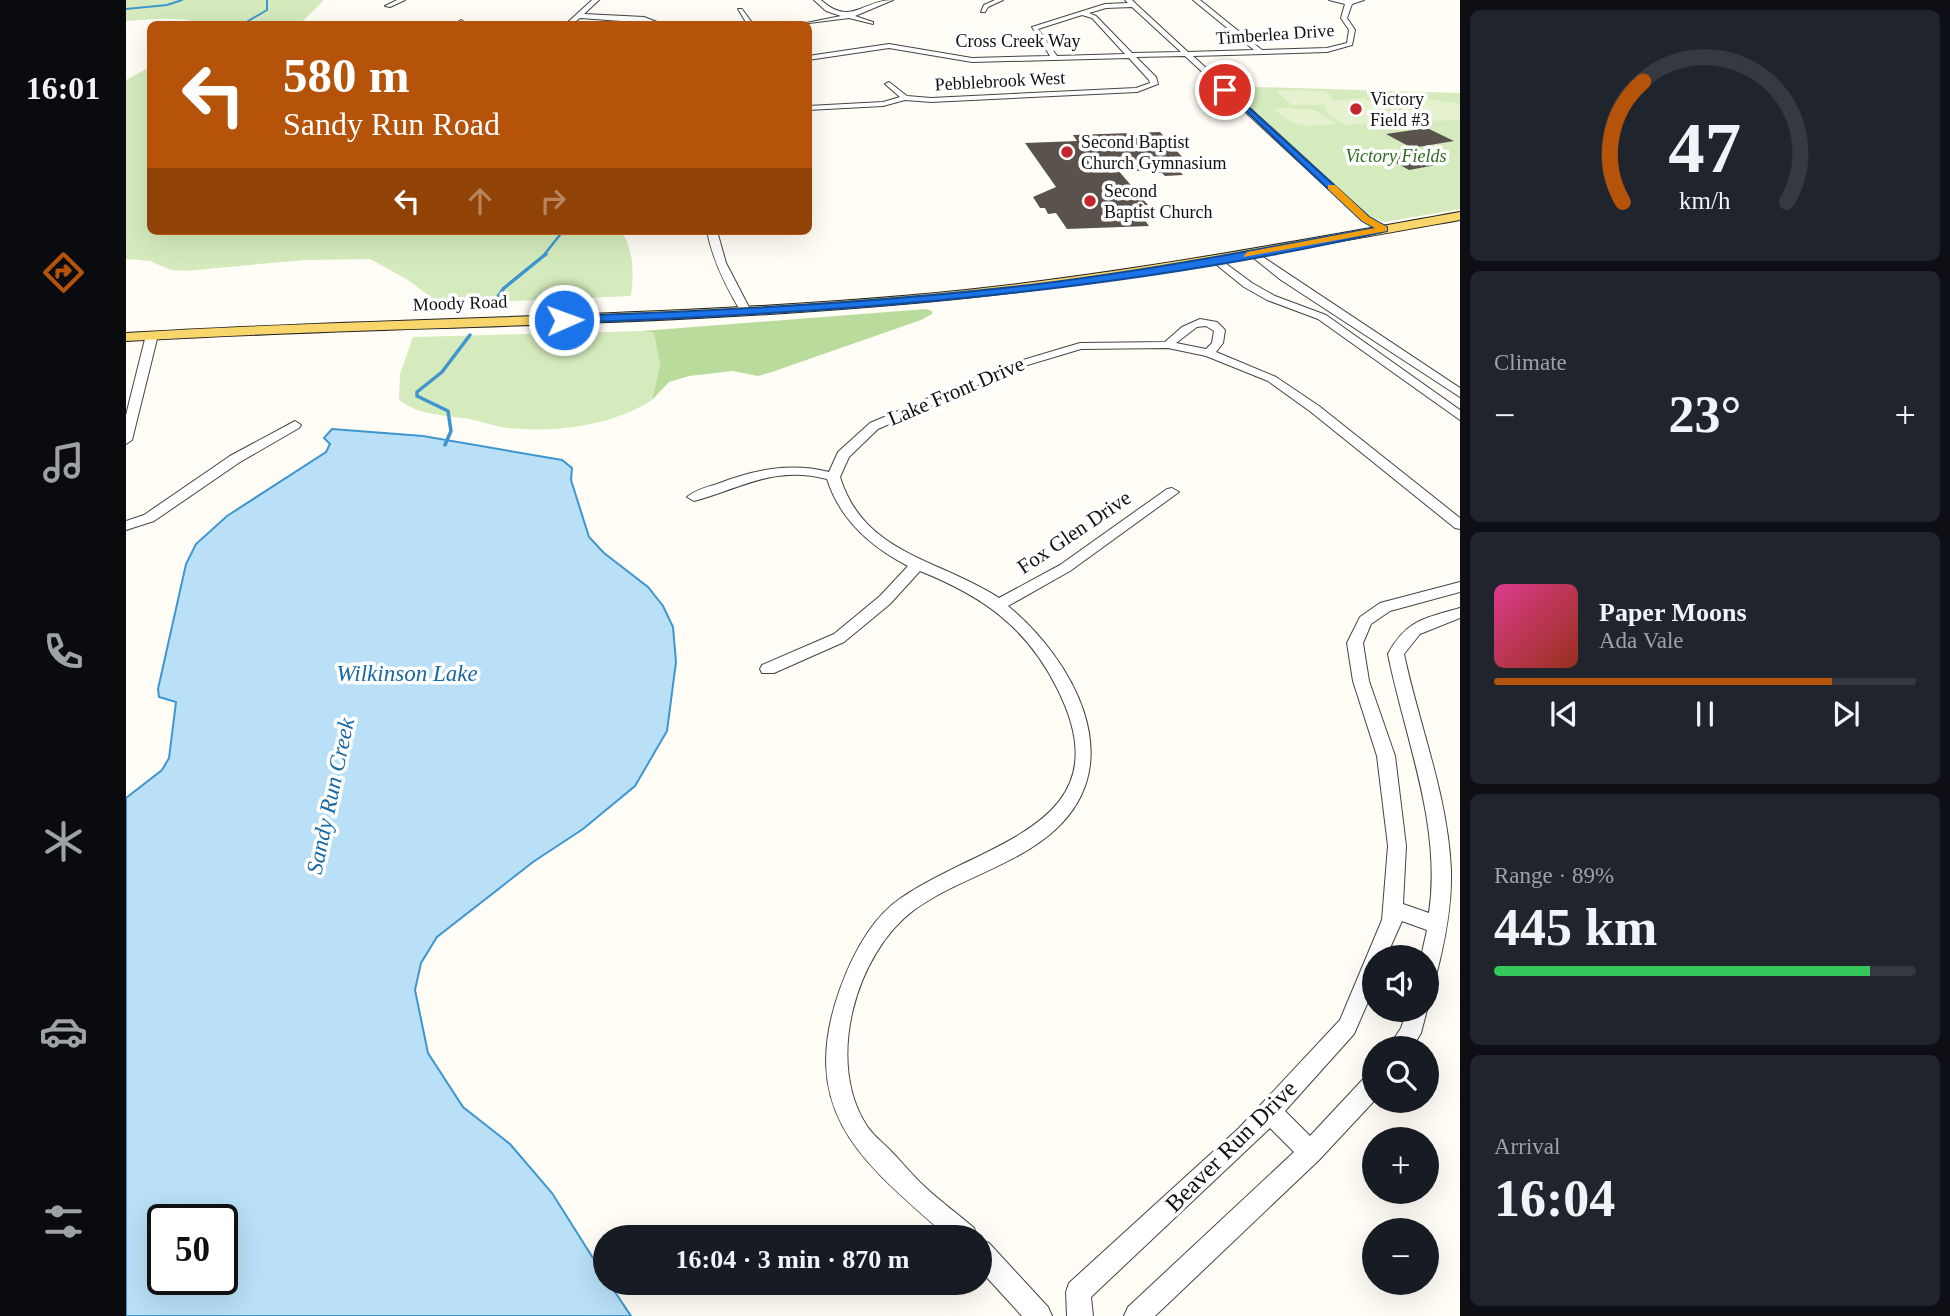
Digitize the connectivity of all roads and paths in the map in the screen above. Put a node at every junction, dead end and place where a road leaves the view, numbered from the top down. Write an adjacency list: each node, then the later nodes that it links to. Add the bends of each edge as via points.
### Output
1 (402, 0): 11 (street)
2 (596, 0): 15 (street)
3 (817, 0): 16 (street)
4 (890, 0): 16 (street)
5 (1000, 0): 13 (street)
6 (1196, 0): 24 (street)
7 (1332, 0): 10 (street)
8 (1362, 0): 10 (street, Timberlea Drive)
9 (1131, 3): 14 (street); 25 (street)
10 (1349, 4): 24 (street, Timberlea Drive, via 1344,18 1352,30 1350,44 1327,50)
11 (388, 6)
12 (740, 10): 19 (street)
13 (984, 10)
14 (1082, 13): 26 (street, via 1094,17); 28 (street, via 1034,28)
15 (579, 16): 17 (street); 18 (street)
16 (847, 17): 20 (street); 21 (street)
17 (573, 21)
18 (650, 21)
19 (748, 21)
20 (812, 23)
21 (871, 23)
22 (915, 41): 23 (street)
23 (906, 47): 27 (street, Cross Creek Way); 28 (street, Cross Creek Way, via 963,59)
24 (1261, 52): 25 (street, Timberlea Drive)
25 (1186, 55): 26 (street, Cross Creek Way); 33 (street, via 1366,219)
26 (1131, 56): 28 (street, Cross Creek Way); 30 (street, Pebblebrook West, via 1154,84 1137,90)
27 (812, 57)
28 (1055, 58)
29 (889, 84): 30 (street)
30 (905, 99): 31 (street, Pebblebrook West)
31 (812, 107)
32 (1460, 216): 33 (main road, Moody Road)
33 (1384, 229): 35 (main road, Moody Road)
34 (712, 235): 37 (street, via 729,282)
35 (1254, 254): 36 (main road, Moody Road); 42 (street)
36 (1216, 260): 37 (main road, Moody Road, via 1030,288); 43 (street, via 1270,298 1322,317)
37 (747, 313): 38 (main road, Moody Road)
38 (152, 335): 39 (main road, Moody Road); 45 (street)
39 (126, 337)
40 (1168, 345): 41 (street, Lake Front Drive); 41 (street, via 1189,325 1210,323 1220,330); 46 (street, Lake Front Drive, via 1080,346 1010,367 874,426 843,455)
41 (1209, 354): 49 (street, Lake Front Drive, via 1272,379)
42 (1460, 393)
43 (1460, 416)
44 (295, 425): 50 (street, via 235,459 149,518)
45 (126, 440)
46 (833, 477): 48 (street, via 812,470 767,472); 51 (street, via 846,511 863,530)
47 (1171, 492): 53 (street, Fox Glen Drive, via 1065,568)
48 (694, 497)
49 (1460, 525)
50 (126, 526)
51 (918, 565): 53 (street, via 948,575); 55 (street, via 839,638)
52 (1460, 587): 56 (street, via 1385,607 1365,621 1355,643 1386,756 1396,846)
53 (999, 605): 64 (street, via 1049,659 1077,715 1084,772 1052,825 905,905 875,939 838,1024 836,1077 859,1134)
54 (1460, 613): 57 (street, via 1421,624 1404,635 1396,654 1439,838)
55 (768, 669)
56 (1392, 909): 57 (street); 58 (street)
57 (1438, 925): 59 (street)
58 (1381, 945)
59 (1433, 945)
60 (1362, 991): 62 (street, Beaver Run Drive, via 1347,1027)
61 (1362, 1097): 63 (street)
62 (1269, 1112): 63 (street); 67 (street, Beaver Run Drive, via 1078,1292)
63 (1311, 1152): 68 (street)
64 (951, 1225)
65 (992, 1265): 66 (street)
66 (1039, 1316)
67 (1080, 1316)
68 (1137, 1316)

